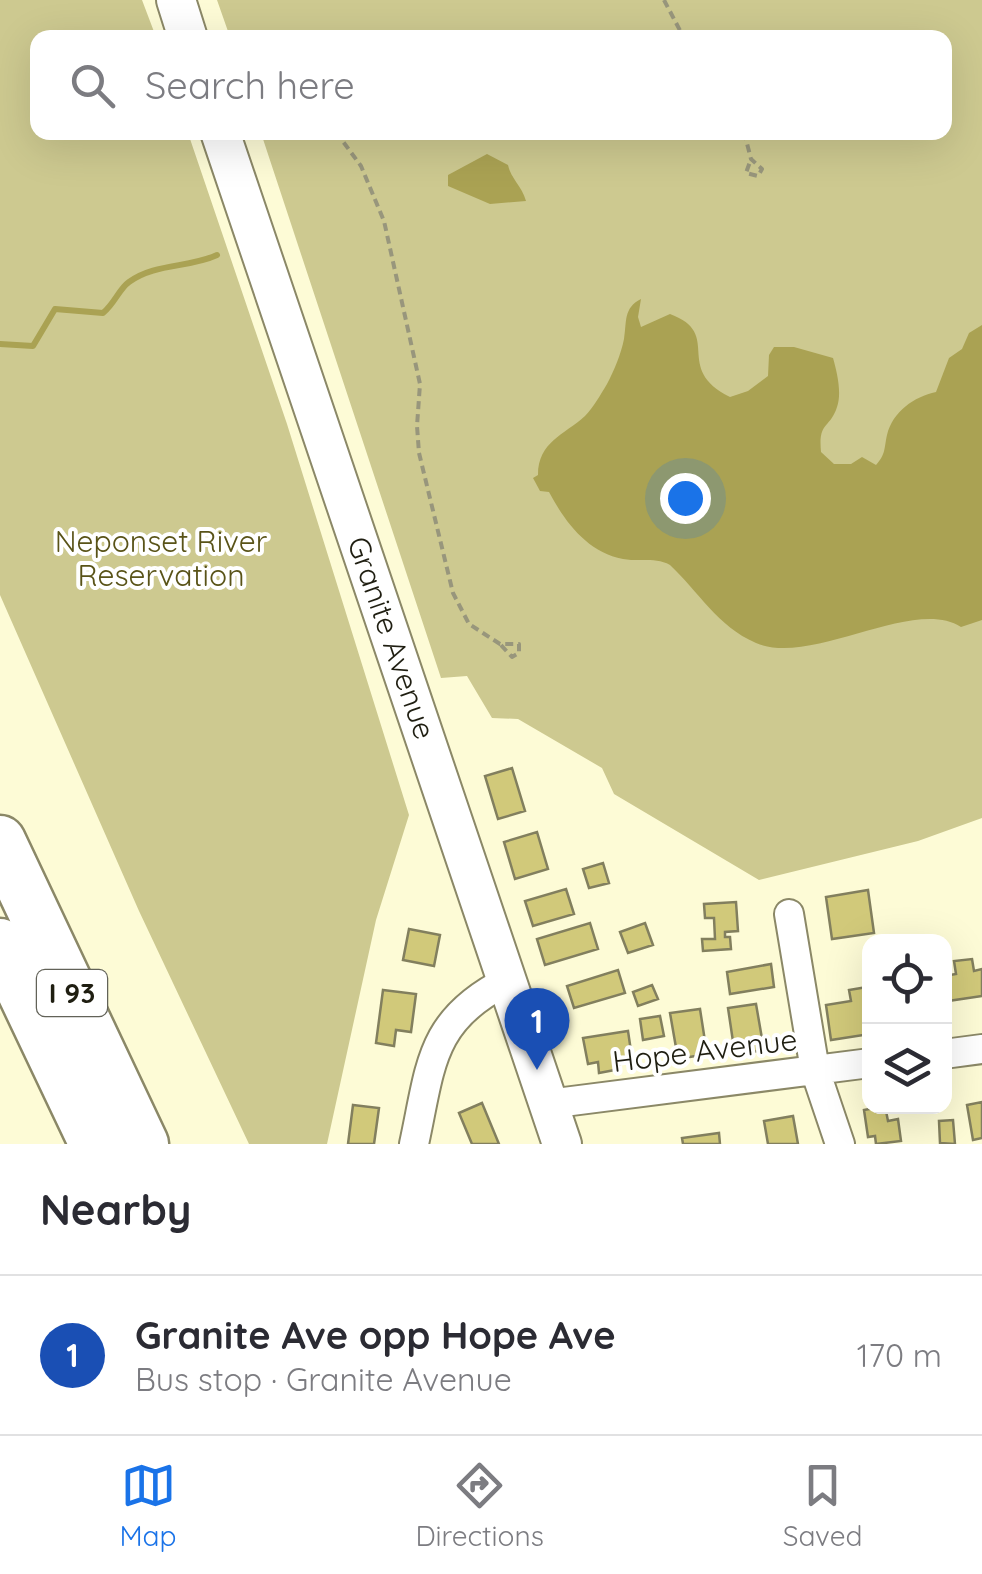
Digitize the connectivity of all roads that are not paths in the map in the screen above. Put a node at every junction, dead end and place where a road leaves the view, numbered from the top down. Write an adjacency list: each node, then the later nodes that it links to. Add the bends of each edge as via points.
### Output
1 (176, 0): 2 (main road)
2 (185, 30)
3 (223, 140): 8 (main road, Granite Avenue)
4 (0, 842): 18 (highway, I 93)
5 (0, 885): 17 (highway, I 93)
6 (790, 914): 13 (street)
7 (0, 944): 16 (highway, I 93)
8 (507, 981): 14 (main road, Granite Avenue); 19 (street, via 477,996 446,1028)
9 (0, 999): 15 (highway, I 93)
10 (982, 1050): 11 (street)
11 (952, 1053)
12 (862, 1064): 13 (street, Hope Avenue)
13 (815, 1070): 14 (street, Hope Avenue); 21 (street)
14 (548, 1104): 20 (main road, Granite Avenue)
15 (68, 1144)
16 (95, 1144)
17 (123, 1144)
18 (143, 1144)
19 (414, 1144)
20 (562, 1144)
21 (840, 1144)

